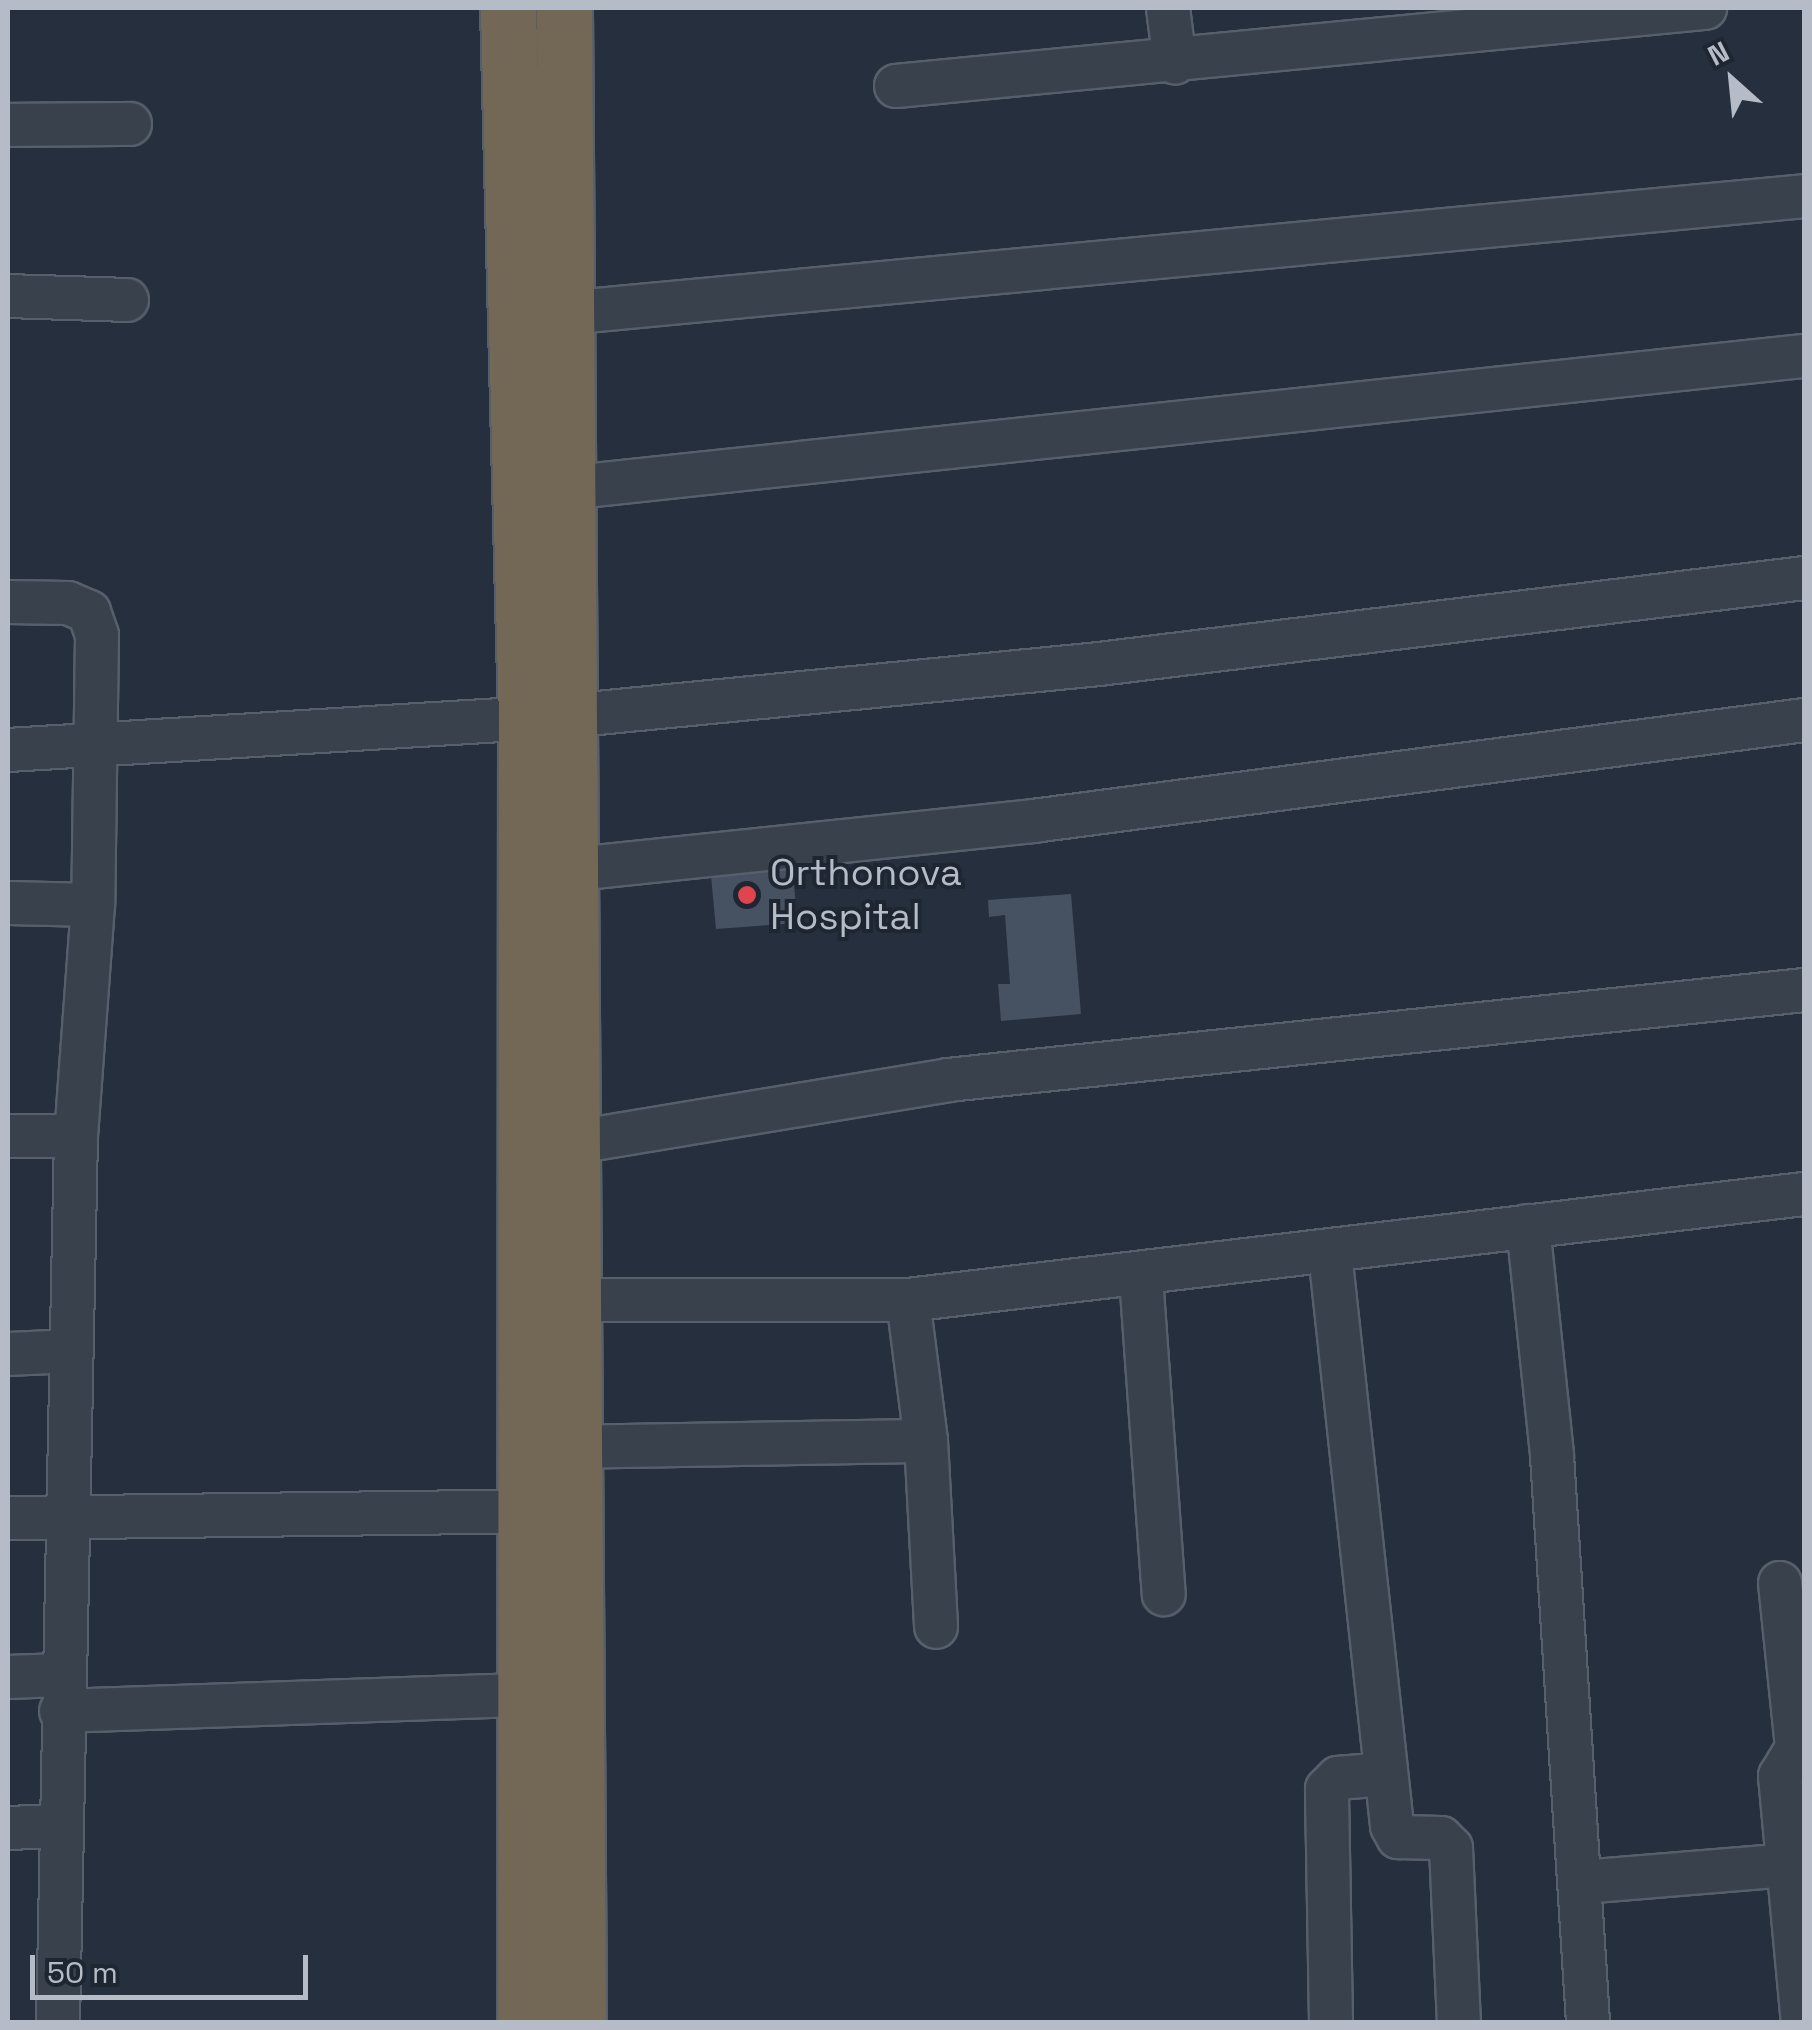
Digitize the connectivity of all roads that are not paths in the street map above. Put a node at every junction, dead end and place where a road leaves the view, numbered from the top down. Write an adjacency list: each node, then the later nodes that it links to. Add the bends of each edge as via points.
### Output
1 (508, 8): 18 (highway)
2 (564, 8): 13 (highway)
3 (1168, 8): 6 (street)
4 (1705, 8): 5 (street)
5 (1609, 13): 6 (street)
6 (1174, 62): 7 (street)
7 (896, 86)
8 (130, 124): 9 (street)
9 (8, 125)
10 (1804, 196): 13 (street)
11 (8, 296): 12 (street)
12 (127, 300)
13 (565, 313): 15 (highway)
14 (1804, 356): 15 (street)
15 (566, 488): 18 (highway)
16 (1804, 578): 18 (street, via 1099,664)
17 (8, 602): 20 (street, via 68,604 89,612 97,635)
18 (547, 718): 20 (street); 22 (highway); 28 (highway)
19 (1804, 720): 22 (street, via 1033,821)
20 (95, 749): 21 (street); 24 (street)
21 (8, 750)
22 (568, 870): 28 (highway)
23 (8, 904): 24 (street)
24 (93, 905): 27 (street)
25 (1804, 990): 28 (street, via 948,1080)
26 (8, 1136): 27 (street)
27 (76, 1136): 35 (street)
28 (548, 1147): 33 (highway); 39 (highway)
29 (1804, 1194): 30 (street)
30 (1528, 1226): 31 (street); 52 (street)
31 (1330, 1253): 32 (street); 48 (street)
32 (1142, 1277): 34 (street); 43 (street)
33 (568, 1300): 34 (street); 38 (highway)
34 (908, 1300): 37 (street)
35 (72, 1351): 36 (street); 41 (street)
36 (8, 1354)
37 (926, 1441): 38 (street); 44 (street)
38 (570, 1448): 39 (highway)
39 (550, 1511): 41 (street); 47 (highway); 55 (highway)
40 (8, 1518): 41 (street)
41 (69, 1518): 46 (street)
42 (1780, 1583): 51 (street, via 1797,1748 1780,1776)
43 (1164, 1594)
44 (936, 1626)
45 (8, 1676): 46 (street)
46 (61, 1693): 47 (street); 49 (street)
47 (530, 1694): 54 (highway)
48 (1386, 1774): 56 (street, via 1338,1778 1327,1789); 57 (street, via 1398,1837 1441,1838 1450,1848)
49 (60, 1826): 50 (street); 53 (street)
50 (8, 1828)
51 (1787, 1865): 52 (street); 59 (street)
52 (1582, 1882): 58 (street)
53 (58, 2022)
54 (526, 2022)
55 (578, 2022)
56 (1331, 2022)
57 (1459, 2022)
58 (1588, 2022)
59 (1803, 2022)

